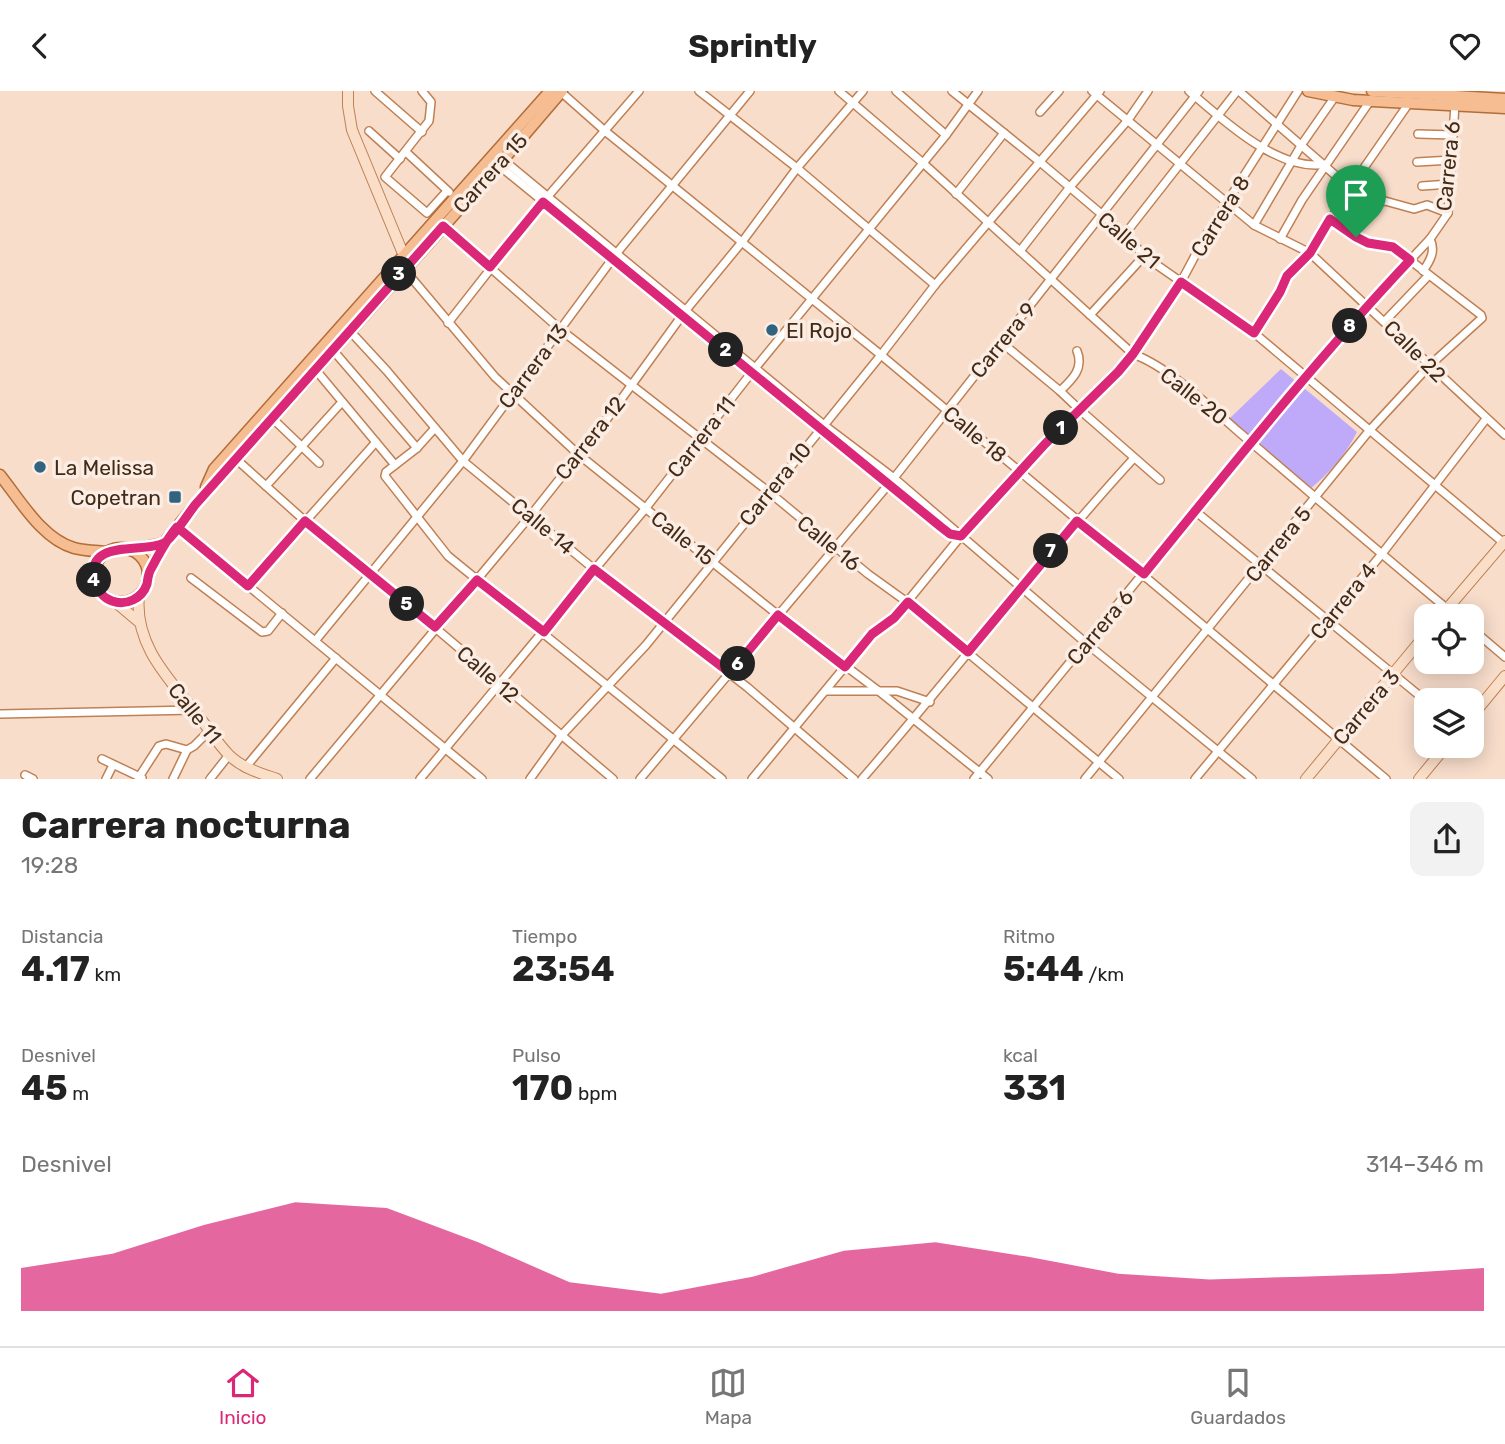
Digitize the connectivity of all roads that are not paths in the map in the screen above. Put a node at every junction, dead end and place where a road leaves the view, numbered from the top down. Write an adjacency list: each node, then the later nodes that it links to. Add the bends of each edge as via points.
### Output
1 (348, 91): 80 (main road, via 352,129)
2 (375, 91): 37 (street)
3 (422, 91): 37 (street, via 431,102 429,121)
4 (550, 91): 47 (main road, Carrera 15)
5 (561, 91): 36 (street, Calle 18); 47 (main road, Carrera 15)
6 (639, 91): 36 (street)
7 (699, 91): 31 (street)
8 (750, 91): 31 (street, Carrera 13)
9 (839, 91): 26 (street, Calle 20)
10 (863, 91): 26 (street, Carrera 12)
11 (895, 91): 40 (street)
12 (952, 91): 28 (street, Calle 21)
13 (978, 91): 28 (street, Carrera 11)
14 (1059, 91): 30 (street)
15 (1148, 91): 33 (street)
16 (1238, 91): 32 (street); 34 (street)
17 (1298, 91): 34 (street, Carrera 8)
18 (1308, 91): 23 (main road)
19 (1096, 92): 33 (street, Calle 22); 49 (street, Carrera 10)
20 (1194, 93): 32 (street); 43 (street, Carrera 9)
21 (1422, 93): 22 (main road); 25 (main road)
22 (1371, 96): 23 (main road); 27 (main road); 54 (street)
23 (1334, 98): 42 (street)
24 (1505, 99): 25 (main road)
25 (1455, 101): 27 (main road); 29 (main road); 41 (street, Carrera 6)
26 (852, 103): 52 (street, Calle 20); 55 (street, Carrera 12)
27 (1409, 103): 60 (street)
28 (968, 104): 38 (street, Calle 21); 40 (street, Carrera 11)
29 (1505, 109)
30 (1040, 112)
31 (730, 116): 55 (street); 57 (street, Carrera 13)
32 (1218, 116): 44 (street); 53 (street)
33 (1128, 120): 43 (street, Calle 22); 59 (street)
34 (1277, 124): 42 (street); 44 (street, Carrera 8)
35 (369, 131): 46 (street)
36 (606, 131): 57 (street, Calle 18); 63 (street)
37 (422, 132): 45 (street)
38 (1004, 133): 49 (street, Calle 21); 62 (street)
39 (1418, 134): 41 (street)
40 (946, 135): 52 (street, Carrera 11)
41 (1453, 135): 48 (street, Carrera 6)
42 (1301, 144): 50 (street); 54 (street)
43 (1156, 145): 53 (street, Calle 22); 67 (street, Carrera 9)
44 (1263, 147): 50 (street); 64 (street, Carrera 8)
45 (406, 152): 46 (street); 61 (street)
46 (400, 159): 61 (street, via 385,177 427,213)
47 (497, 159): 61 (main road, Carrera 15); 63 (street); 72 (main road, Carrera 15)
48 (1452, 160): 51 (street); 56 (street, Carrera 6)
49 (1040, 162): 59 (street, Calle 21); 70 (street, Carrera 10)
50 (1290, 162): 54 (street, via 1309,167); 71 (street)
51 (1417, 162)
52 (923, 163): 62 (street, Calle 20); 73 (street, Carrera 11)
53 (1180, 164): 64 (street, Calle 22); 74 (street)
54 (1326, 164): 60 (street); 75 (street)
55 (797, 168): 73 (street); 77 (street, Carrera 12)
56 (1450, 184): 58 (street); 66 (street, Carrera 6)
57 (672, 186): 77 (street, Calle 18); 82 (street, Carrera 13)
58 (1422, 186)
59 (1070, 187): 67 (street, Calle 21); 78 (street)
60 (1350, 188): 65 (street); 69 (street)
61 (451, 194): 80 (main road, Carrera 15)
62 (956, 194): 70 (street, Calle 20)
63 (545, 200): 82 (street); 84 (street)
64 (1228, 202): 71 (street, Calle 22); 88 (street, Carrera 8)
65 (1375, 202): 66 (street, via 1414,209 1427,205); 68 (street)
66 (1448, 213): 76 (street, Carrera 6)
67 (1101, 215): 74 (street, Calle 21); 87 (street, Carrera 9)
68 (1369, 215)
69 (1330, 219): 79 (street); 83 (street, via 1356,237 1393,247)
70 (989, 223): 78 (street, Calle 20); 89 (street, Carrera 10)
71 (1254, 225): 75 (street, Calle 22)
72 (443, 226): 84 (street, Calle 16); 85 (main road, Carrera 15)
73 (870, 229): 89 (street); 90 (street, Carrera 11)
74 (1125, 234): 81 (street, Calle 21)
75 (1280, 239): 79 (street, Calle 22)
76 (1430, 239): 83 (street, Carrera 6); 86 (street, via 1433,250)
77 (742, 242): 90 (street, Calle 18); 92 (street, Carrera 12)
78 (1020, 251): 87 (street, Calle 20)
79 (1310, 253): 91 (street, Calle 22); 98 (street, via 1287,276)
80 (404, 256): 139 (main road, Carrera 15, via 214,469)
81 (1144, 256): 88 (street, Calle 21); 93 (street)
82 (615, 257): 92 (street); 96 (street, Carrera 13)
83 (1410, 260): 86 (street); 91 (street, Carrera 6)
84 (490, 267): 95 (street); 96 (street, Calle 16)
85 (404, 269): 95 (street, Calle 15); 97 (main road, Carrera 15)
86 (1425, 273): 94 (street); 104 (street, Carrera 5, via 1482,319)
87 (1052, 279): 93 (street, Calle 20); 99 (street, Carrera 9)
88 (1181, 282): 98 (street, Calle 21); 102 (street, Carrera 8)
89 (935, 285): 103 (street, Carrera 10)
90 (812, 299): 103 (street, Calle 18); 106 (street, Carrera 11)
91 (1368, 305): 94 (street, Calle 22); 107 (street, Carrera 6)
92 (684, 313): 106 (street); 108 (street, Carrera 12)
93 (1090, 315): 102 (street, Calle 20)
94 (1385, 321): 104 (street, Calle 22)
95 (448, 323): 110 (street, Calle 15)
96 (561, 330): 108 (street, Calle 16); 110 (street, Carrera 13)
97 (350, 331): 100 (main road, Carrera 15); 117 (street, Calle 14)
98 (1254, 333): 107 (street, Calle 21)
99 (1001, 342): 109 (street); 113 (street, Carrera 9)
100 (332, 349): 105 (main road, Carrera 15); 124 (street)
101 (1077, 351): 109 (street, via 1079,367)
102 (1133, 354): 112 (street, Carrera 8); 122 (street, Calle 20, via 1197,396)
103 (881, 355): 113 (street, Calle 18); 116 (street, Carrera 10)
104 (1429, 366): 115 (street, Calle 22); 118 (street, Carrera 5)
105 (315, 369): 111 (street); 114 (main road, Carrera 15)
106 (754, 370): 116 (street); 120 (street, Carrera 11)
107 (1306, 377): 118 (street, Calle 21); 122 (street, Carrera 6)
108 (631, 384): 120 (street, Calle 16); 125 (street, Carrera 12)
109 (1060, 391): 112 (street)
110 (513, 394): 125 (street, Calle 15); 128 (street, Carrera 13)
111 (342, 402): 121 (street); 123 (street)
112 (1080, 410): 126 (street); 131 (street, Carrera 8)
113 (947, 411): 131 (street, Calle 18); 134 (street, Carrera 9)
114 (272, 418): 123 (street); 127 (main road, Carrera 15)
115 (1486, 419): 119 (street, Calle 22); 136 (street, Carrera 4)
116 (822, 427): 134 (street); 137 (street, Carrera 10)
117 (435, 428): 124 (street); 128 (street, Calle 14)
118 (1369, 431): 136 (street, Calle 21); 138 (street, Carrera 5)
119 (1505, 435)
120 (699, 439): 137 (street, Calle 16); 140 (street, Carrera 11)
121 (376, 442): 130 (street); 144 (street)
122 (1251, 442): 138 (street, Calle 20); 141 (street, Carrera 6)
123 (301, 445): 129 (street); 135 (street)
124 (417, 448): 130 (street)
125 (578, 454): 140 (street, Calle 15); 142 (street, Carrera 12)
126 (1134, 458): 133 (street); 145 (street)
127 (236, 459): 135 (street, Calle 12); 139 (main road, Carrera 15)
128 (463, 461): 142 (street, Calle 14); 143 (street, Carrera 13)
129 (319, 463)
130 (395, 465): 143 (street, via 384,476)
131 (1019, 471): 145 (street, Calle 18); 147 (street, Carrera 8)
132 (0, 475): 151 (main road, via 44,528)
133 (1160, 480)
134 (892, 481): 147 (street); 150 (street, Carrera 9)
135 (266, 486): 144 (street, Calle 12)
136 (1436, 487): 148 (street, Calle 21); 154 (street, Carrera 4)
137 (769, 492): 150 (street, Calle 16); 155 (street, Carrera 10)
138 (1316, 498): 154 (street, Calle 20); 156 (street, Carrera 5)
139 (195, 505): 146 (main road, Carrera 15)
140 (645, 509): 155 (street, Calle 15); 157 (street, Carrera 11)
141 (1195, 511): 156 (street); 160 (street, Carrera 6)
142 (531, 515): 157 (street, Calle 14); 163 (street, Carrera 12)
143 (418, 517): 158 (street, Carrera 13); 163 (street, via 448,556)
144 (305, 521): 158 (street, Calle 12); 164 (street)
145 (1077, 521): 160 (street, Calle 18); 165 (street)
146 (177, 527): 149 (main road, Carrera 15); 164 (street)
147 (961, 536): 165 (street); 168 (street, Carrera 8)
148 (1505, 542): 170 (main road)
149 (164, 543): 152 (main road); 159 (main road, Carrera 15)
150 (834, 547): 168 (street, Calle 16); 172 (street, Carrera 9)
151 (75, 548): 153 (main road); 161 (main road)
152 (130, 550): 153 (main road); 159 (main road, via 141,557)
153 (107, 552): 161 (main road)
154 (1381, 555): 169 (street, Calle 20); 173 (street, Carrera 4)
155 (712, 561): 172 (street, Calle 15); 174 (street, Carrera 10)
156 (1261, 564): 173 (street); 177 (street, Carrera 5)
157 (594, 569): 174 (street, Calle 14); 178 (street, Carrera 11)
158 (370, 573): 176 (street, Calle 12); 180 (street, Carrera 13)
159 (148, 574): 166 (main road)
160 (1144, 574): 177 (street, Calle 18); 181 (street, Carrera 6)
161 (94, 575): 167 (main road, via 97,589)
162 (191, 578): 171 (street, via 265,632)
163 (477, 580): 176 (street, Carrera 12); 178 (street)
164 (248, 586): 171 (street)
165 (1022, 586): 181 (street); 183 (street)
166 (139, 596): 167 (main road, via 127,602); 175 (main road, Calle 11)
167 (114, 601): 175 (main road, Calle 11)
168 (908, 602): 183 (street, Calle 16); 186 (street, Carrera 8, via 872,634)
169 (1435, 604)
170 (1451, 604)
171 (282, 613): 180 (street)
172 (778, 615): 186 (street, Calle 15); 187 (street, Carrera 9)
173 (1328, 619): 188 (street); 192 (street, Carrera 4)
174 (663, 621): 187 (street, Calle 14); 191 (street, Carrera 10)
175 (139, 622): 201 (main road, Calle 11, via 157,663)
176 (435, 627): 190 (street, Calle 12); 196 (street, Carrera 12)
177 (1208, 629): 192 (street, Calle 18); 197 (street, Carrera 5)
178 (544, 632): 190 (street, Carrera 11); 191 (street)
179 (1484, 639): 184 (street)
180 (315, 641): 185 (street)
181 (1086, 643): 197 (street); 200 (street, Carrera 6)
182 (1414, 648): 188 (main road, Carrera 3)
183 (968, 652): 199 (street); 200 (street, Calle 16)
184 (1505, 657)
185 (335, 658): 196 (street); 217 (street)
186 (845, 667): 193 (street, Carrera 8); 194 (street, Calle 15)
187 (730, 673): 204 (street, Calle 14); 207 (street, Carrera 9)
188 (1392, 675): 195 (street); 208 (main road, Carrera 3)
189 (1505, 676): 198 (main road)
190 (500, 685): 206 (street, Calle 12); 209 (street, Carrera 11)
191 (608, 685): 206 (street, Carrera 10); 207 (street)
192 (1273, 687): 208 (street, Calle 18); 211 (street, Carrera 4)
193 (826, 691): 194 (street); 204 (street, Carrera 8)
194 (880, 692): 199 (street, via 897,691); 203 (street, Calle 15)
195 (1414, 692)
196 (380, 695): 209 (street); 226 (street, Carrera 12)
197 (1152, 696): 211 (street); 215 (street, Carrera 5)
198 (1484, 701)
199 (930, 702): 203 (street)
200 (1034, 707): 215 (street, Calle 16); 219 (street, Carrera 6)
201 (194, 710): 202 (street); 205 (main road, Calle 11)
202 (0, 714)
203 (914, 719): 219 (street, Calle 15); 235 (street)
204 (794, 729): 233 (street, Carrera 8); 234 (street, Calle 14)
205 (210, 730): 210 (street); 212 (main road, Calle 11)
206 (561, 736): 229 (street, Carrera 10); 230 (street, Calle 12)
207 (674, 740): 231 (street, Carrera 9); 232 (street)
208 (1339, 740): 241 (main road, Carrera 3); 242 (street, Calle 18)
209 (446, 748): 227 (street, Carrera 11); 228 (street)
210 (187, 750): 220 (street, via 159,746); 223 (street)
211 (1219, 752): 239 (street, Carrera 4); 240 (street)
212 (229, 755): 217 (main road, Calle 11); 224 (street)
213 (1436, 758): 243 (main road)
214 (102, 759): 216 (street)
215 (1098, 762): 237 (street, Carrera 5); 238 (street, Calle 16)
216 (113, 765): 220 (street); 222 (street)
217 (246, 768): 225 (main road, Calle 11)
218 (25, 775): 221 (street)
219 (977, 776): 236 (street, Calle 15)
220 (141, 778)
221 (33, 779)
222 (106, 779)
223 (173, 779)
224 (210, 779)
225 (277, 779)
226 (310, 779)
227 (420, 779)
228 (482, 779)
229 (530, 779)
230 (613, 779)
231 (640, 779)
232 (722, 779)
233 (752, 779)
234 (853, 779)
235 (862, 779)
236 (988, 779)
237 (1084, 779)
238 (1119, 779)
239 (1195, 779)
240 (1252, 779)
241 (1306, 779)
242 (1386, 779)
243 (1419, 779)

